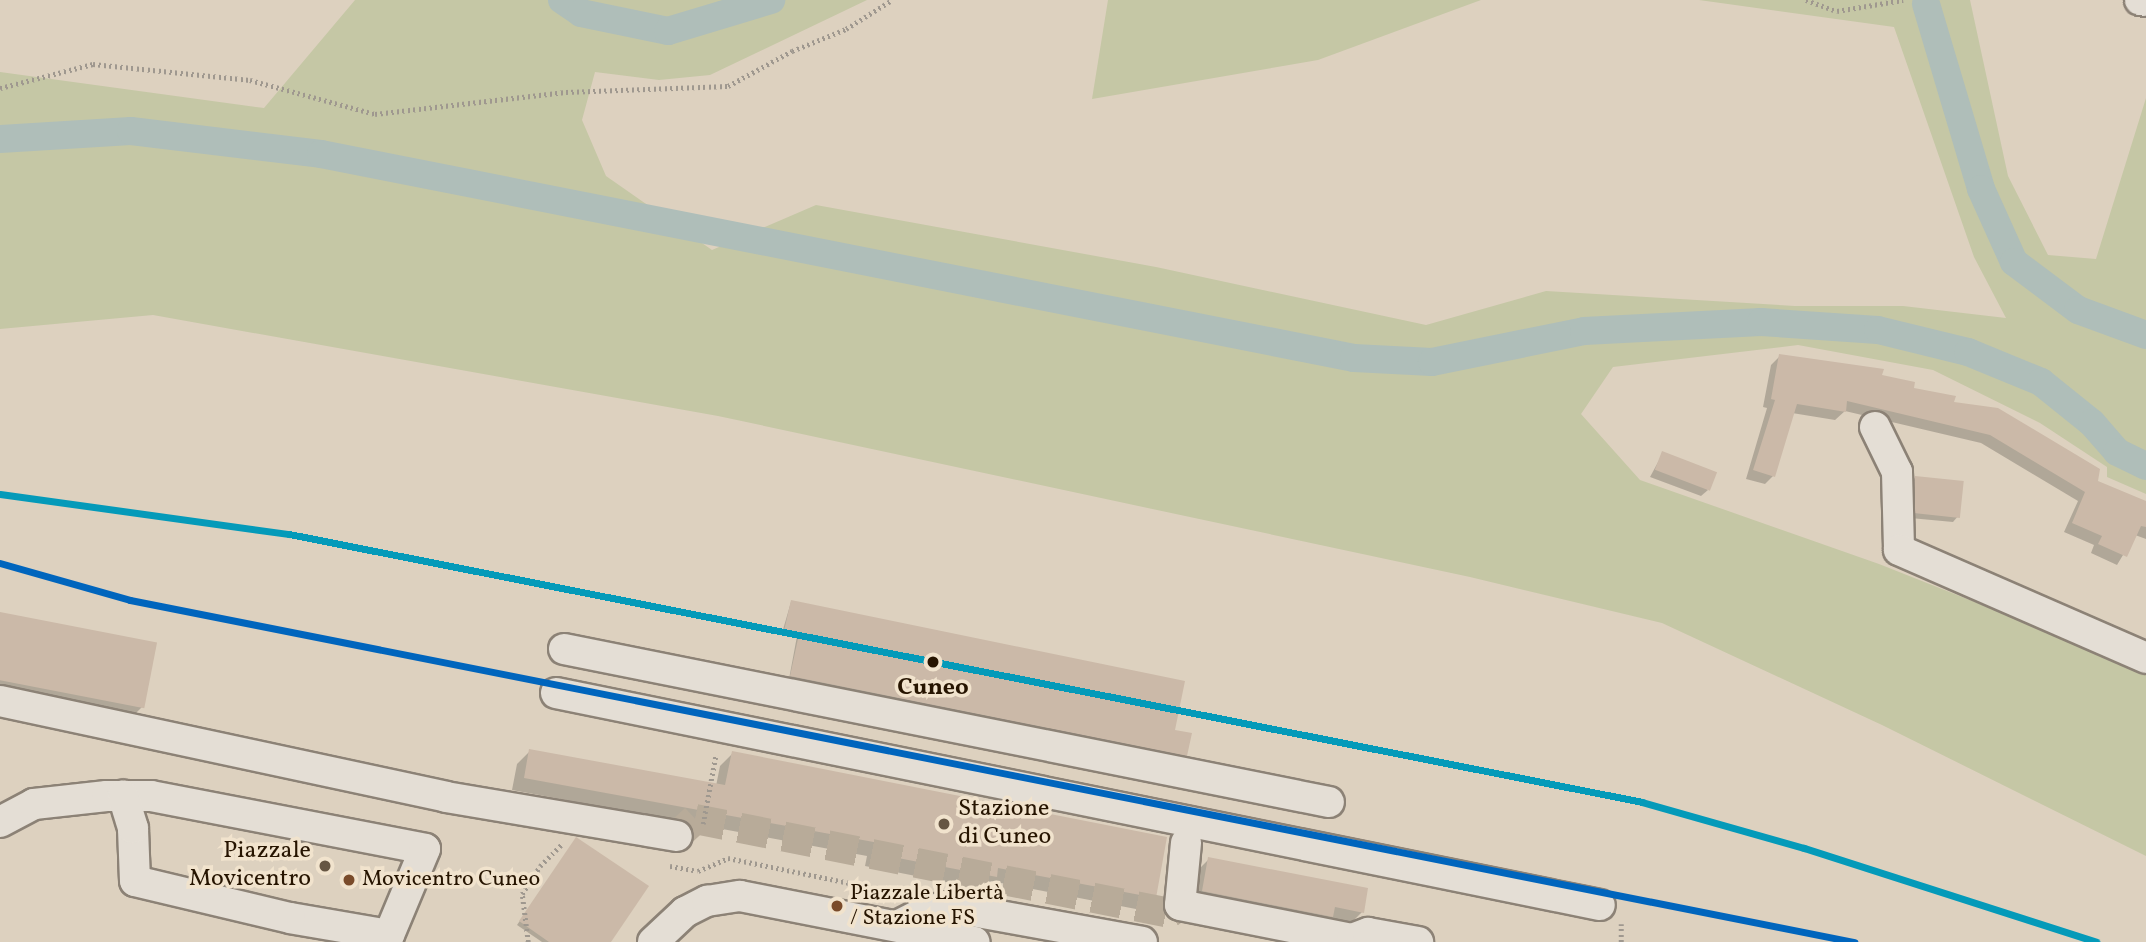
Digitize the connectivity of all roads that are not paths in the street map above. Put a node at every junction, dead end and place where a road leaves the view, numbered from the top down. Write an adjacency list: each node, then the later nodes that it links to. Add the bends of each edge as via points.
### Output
1 (2140, 0): 2 (street)
2 (2146, 1)
3 (1875, 427): 5 (street, via 1897,472 1899,550)
4 (564, 649): 9 (street)
5 (2146, 658)
6 (556, 693): 13 (street)
7 (0, 701): 11 (street, via 446,797)
8 (123, 796): 8 (street, via 151,796 425,849 388,935 290,918 135,881 133,828); 10 (street, via 34,804)
9 (1329, 803)
10 (0, 821)
11 (677, 836)
12 (1186, 843): 15 (street, via 1180,905 1352,939)
13 (1600, 905)
14 (897, 926): 16 (street, via 740,896 707,901 685,912); 17 (street); 18 (street, via 928,910 950,907)
15 (1369, 929): 19 (street)
16 (653, 942)
17 (975, 942)
18 (1142, 942)
19 (1418, 942)

